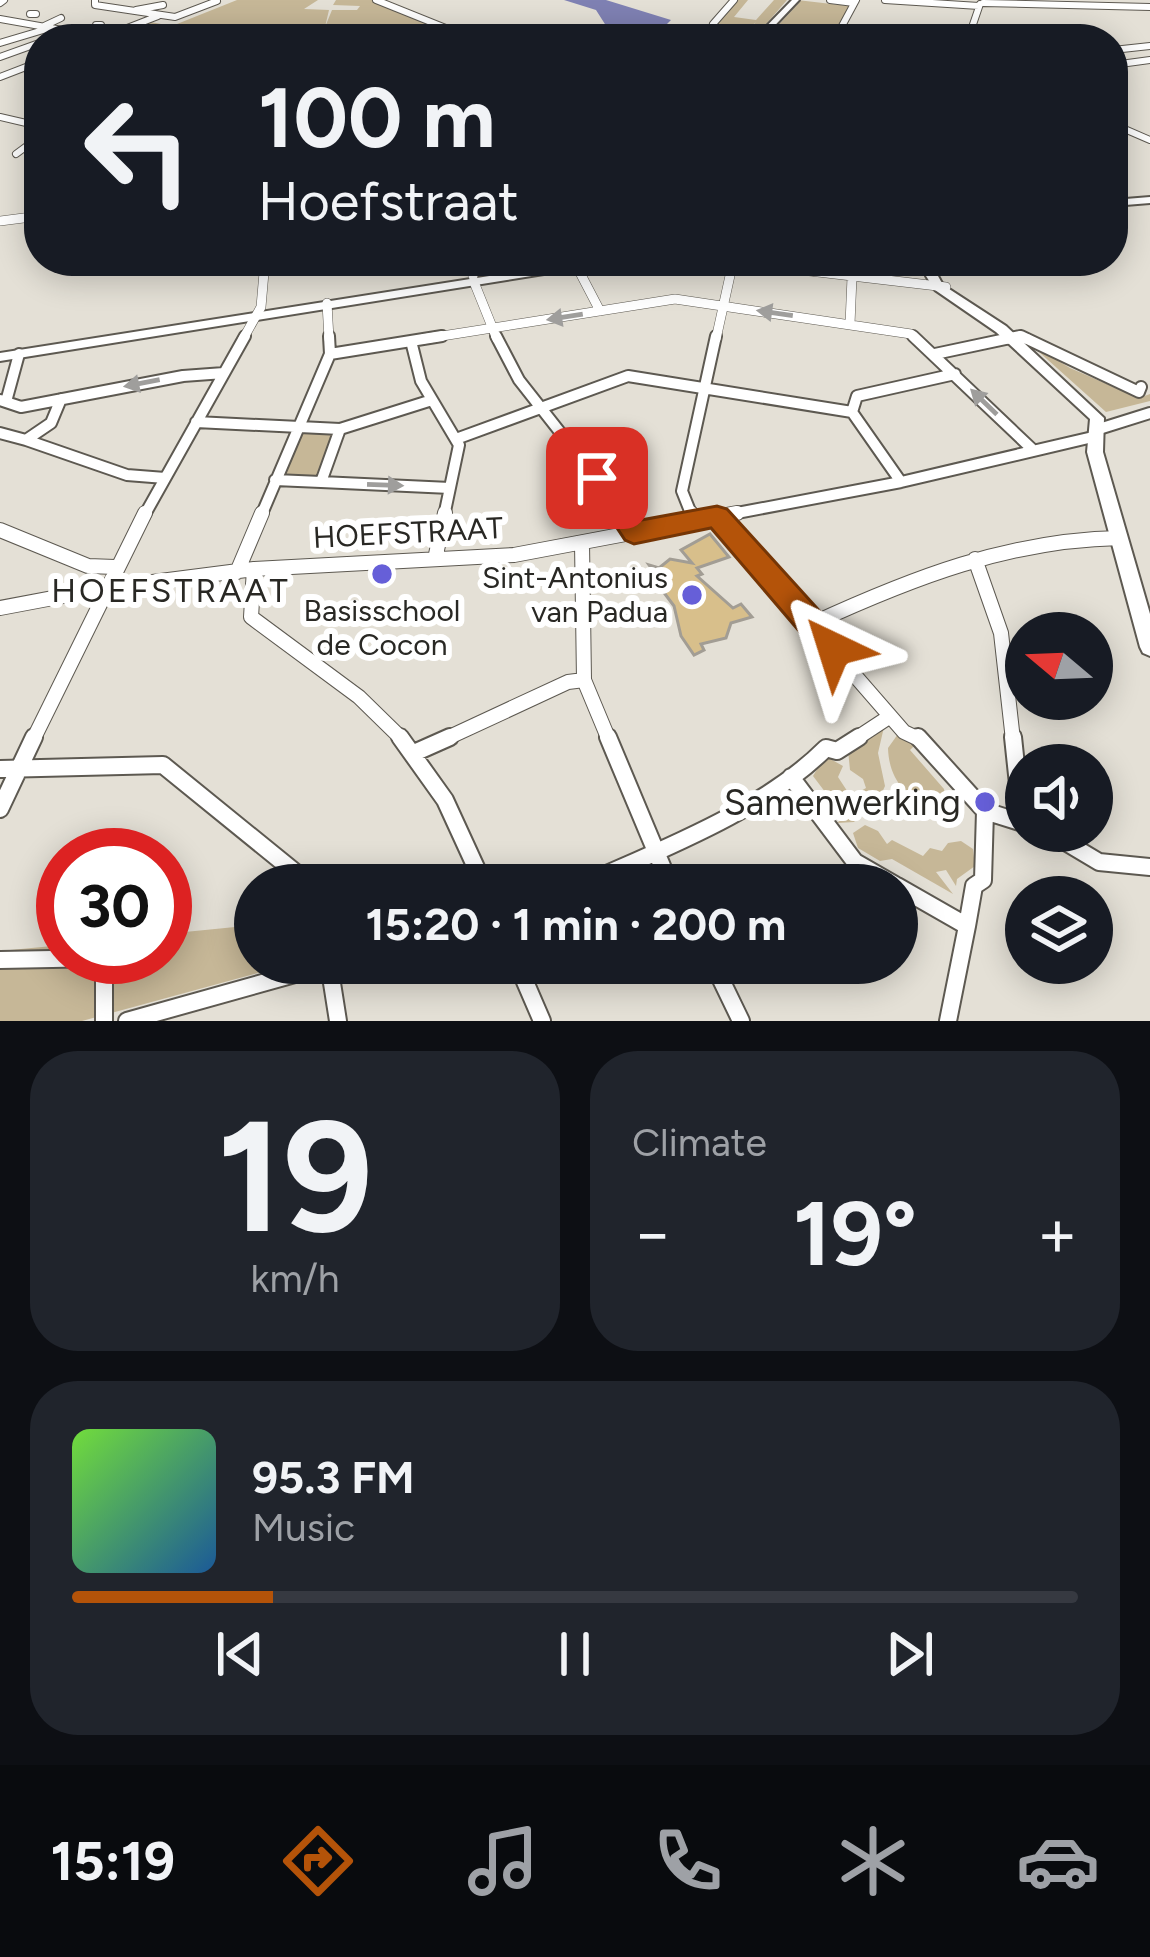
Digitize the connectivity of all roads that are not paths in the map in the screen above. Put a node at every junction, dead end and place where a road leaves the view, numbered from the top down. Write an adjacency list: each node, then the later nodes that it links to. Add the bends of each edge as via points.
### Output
1 (95, 0): 13 (street)
2 (376, 0): 21 (street)
3 (734, 0): 22 (street)
4 (792, 0): 23 (main road)
5 (829, 0): 8 (street)
6 (885, 0): 10 (street)
7 (218, 1): 15 (street)
8 (855, 2)
9 (982, 3): 10 (street); 12 (street); 16 (street)
10 (945, 4): 16 (street)
11 (163, 5): 13 (street)
12 (1150, 7)
13 (133, 10): 15 (street)
14 (32, 14): 18 (street)
15 (160, 15): 20 (street)
16 (976, 15): 24 (street)
17 (64, 19): 19 (street)
18 (3, 20)
19 (53, 24)
20 (137, 24)
21 (436, 24)
22 (713, 24)
23 (770, 24)
24 (973, 24)
25 (24, 148): 26 (street)
26 (16, 154)
27 (264, 276): 39 (street)
28 (472, 276): 35 (street)
29 (492, 276): 35 (main road)
30 (580, 276): 40 (street)
31 (731, 276): 38 (street)
32 (838, 276): 34 (street)
33 (937, 276): 36 (main road)
34 (852, 278): 36 (street); 41 (street)
35 (473, 279): 37 (main road); 39 (main road); 42 (street)
36 (942, 287): 43 (main road)
37 (327, 303): 39 (main road); 47 (street)
38 (722, 306): 40 (street, via 676,299); 41 (street, one-way to 38); 52 (street)
39 (260, 310): 45 (main road); 46 (main road); 49 (street)
40 (600, 311): 42 (street, one-way to 42)
41 (850, 324): 48 (street, via 911,334)
42 (491, 328): 44 (street); 56 (street)
43 (1010, 337): 48 (street); 51 (street); 63 (main road, via 1092,411)
44 (411, 341): 47 (street); 55 (street)
45 (19, 353): 46 (main road); 53 (street)
46 (0, 354)
47 (330, 354): 60 (street)
48 (935, 354): 50 (street)
49 (224, 373): 54 (street, one-way to 54); 59 (street)
50 (955, 374): 57 (street, via 859,396); 66 (street, one-way to 50)
51 (1141, 387)
52 (710, 389): 56 (street, via 628,376); 57 (street); 73 (street, via 682,491)
53 (3, 399): 54 (street, via 13,407)
54 (61, 399): 65 (street, via 51,423)
55 (431, 400): 61 (street); 64 (street)
56 (542, 408): 64 (street); 75 (street)
57 (852, 412): 70 (street)
58 (1150, 412): 63 (street, HOEFSTRAAT)
59 (196, 422): 60 (street); 67 (street)
60 (298, 427): 61 (street); 68 (street)
61 (340, 429): 69 (street)
62 (0, 433): 65 (street)
63 (1098, 433): 66 (street, HOEFSTRAAT); 76 (main road, via 1095,452)
64 (456, 439): 71 (street)
65 (26, 440): 67 (street, via 127,475)
66 (1032, 449): 70 (street, HOEFSTRAAT)
67 (165, 478): 80 (street)
68 (275, 480): 69 (street); 81 (street)
69 (321, 482): 71 (street, one-way to 71)
70 (901, 482): 72 (street, HOEFSTRAAT)
71 (450, 488): 78 (street)
72 (717, 517): 73 (street, HOEFSTRAAT); 84 (street)
73 (694, 521): 75 (street, HOEFSTRAAT)
74 (0, 530): 80 (street, via 88,566)
75 (634, 532): 77 (street, HOEFSTRAAT)
76 (1120, 538): 79 (street); 85 (main road)
77 (582, 543): 78 (street, HOEFSTRAAT); 86 (street)
78 (435, 559): 81 (street, HOEFSTRAAT)
79 (975, 559): 84 (street); 88 (street, via 1000,634)
80 (115, 567): 82 (street)
81 (246, 570): 82 (street, HOEFSTRAAT); 89 (street, via 251,616 345,686)
82 (106, 588): 83 (street, HOEFSTRAAT); 91 (street)
83 (0, 608)
84 (812, 624): 87 (street)
85 (1150, 646)
86 (584, 680): 89 (street); 96 (street)
87 (890, 717): 92 (street, via 837,751 826,748); 94 (street)
88 (1014, 744)
89 (414, 753): 99 (street, via 457,818)
90 (0, 769): 91 (street)
91 (20, 769): 93 (street); 98 (street, via 164,765)
92 (791, 777): 96 (street); 102 (street)
93 (0, 809)
94 (985, 811): 95 (street); 105 (street, via 983,880 974,886)
95 (1005, 817)
96 (656, 852): 100 (street); 101 (street)
97 (1078, 852): 103 (street, via 1138,872)
98 (285, 864)
99 (476, 864)
100 (629, 864)
101 (661, 864)
102 (858, 864)
103 (1150, 867)
104 (918, 898): 105 (street)
105 (967, 926): 118 (street)
106 (36, 959): 107 (street)
107 (0, 960)
108 (104, 984): 113 (street)
109 (242, 984): 114 (street)
110 (334, 984): 115 (street)
111 (526, 984): 116 (street)
112 (723, 984): 117 (street)
113 (104, 1021)
114 (127, 1021)
115 (338, 1021)
116 (542, 1021)
117 (741, 1021)
118 (948, 1021)

